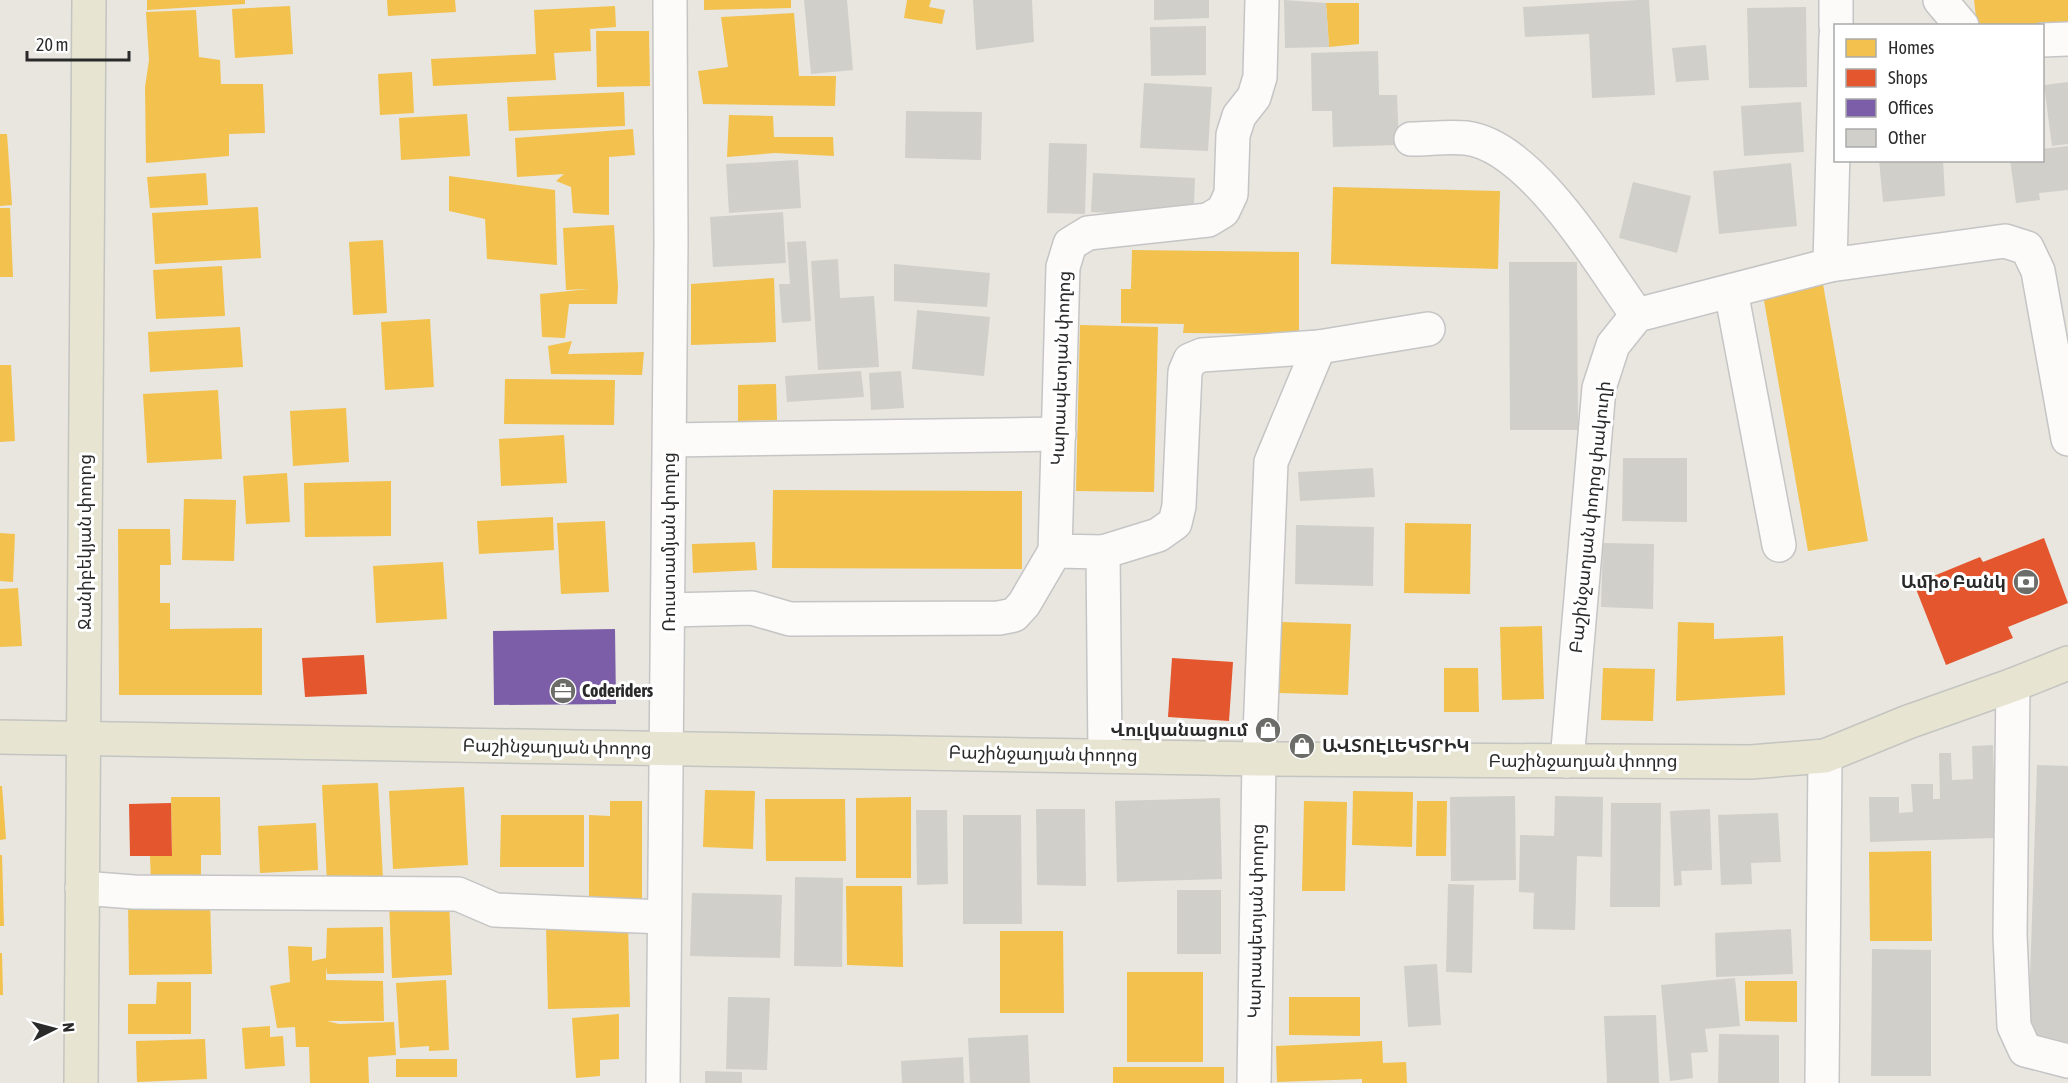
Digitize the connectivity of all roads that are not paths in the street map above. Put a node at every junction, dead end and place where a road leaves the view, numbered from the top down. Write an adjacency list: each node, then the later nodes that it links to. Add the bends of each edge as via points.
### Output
1 (89, 0): 27 (main road, Ջանիբեկյան փողոց)
2 (670, 0): 19 (street, Ռուստամյան փողոց)
3 (1263, 0): 17 (street, Կարապետյան փողոց, via 1260,77 1254,97 1239,116 1233,135 1231,194 1223,211 1208,220 1088,233 1070,244 1063,267)
4 (1836, 0): 6 (street)
5 (1940, 0): 7 (street)
6 (1836, 24)
7 (1960, 24)
8 (2068, 39): 9 (street)
9 (2044, 40)
10 (1834, 113): 12 (street)
11 (1411, 139): 14 (street, via 1467,138 1500,149 1561,207)
12 (1830, 266): 13 (street); 18 (street, via 2005,242 2027,248 2038,271)
13 (1731, 291): 14 (street); 20 (street)
14 (1636, 315): 32 (street, Բաշինջաղյան փողոց փակուղի, via 1613,345 1599,387)
15 (1428, 328): 16 (street)
16 (1319, 346): 22 (street, via 1202,355 1190,360 1185,372 1175,523 1158,535); 31 (street, Կարապետյան փողոց, via 1271,462)
17 (1059, 434): 19 (street); 21 (street, Կարապետյան փողոց)
18 (2068, 439)
19 (670, 440): 23 (street, Ռուստամյան փողոց)
20 (1779, 545)
21 (1056, 551): 22 (street); 23 (street, via 1024,604 1014,615 999,618 790,619 752,608)
22 (1103, 552): 29 (street)
23 (668, 610): 28 (street, Ռուստամյան փողոց)
24 (2068, 663): 25 (main road, Բաշինջաղյան փողոց)
25 (2013, 685): 30 (main road, Բաշինջաղյան փողոց); 35 (street, via 2010,935 2014,1026 2025,1050)
26 (0, 737): 27 (main road, Բաշինջաղյան փողոց)
27 (84, 738): 28 (main road, Բաշինջաղյան փողոց); 33 (main road, Ջանիբեկյան փողոց)
28 (667, 750): 29 (main road, Բաշինջաղյան փողոց); 34 (street, Ռուստամյան փողոց)
29 (1105, 755): 31 (main road, Բաշինջաղյան փողոց)
30 (1825, 756): 32 (main road, Բաշինջաղյան փողոց, via 1752,762); 39 (street)
31 (1259, 759): 32 (main road, Բաշինջաղյան փողոց); 38 (street, Կարապետյան փողոց)
32 (1567, 761)
33 (82, 888): 34 (street, via 134,892 458,894 495,910); 36 (main road, Ջանիբեկյան փողոց)
34 (663, 917): 37 (street, Ռուստամյան փողոց)
35 (2068, 1061)
36 (81, 1083)
37 (663, 1083)
38 (1254, 1083)
39 (1822, 1083)

